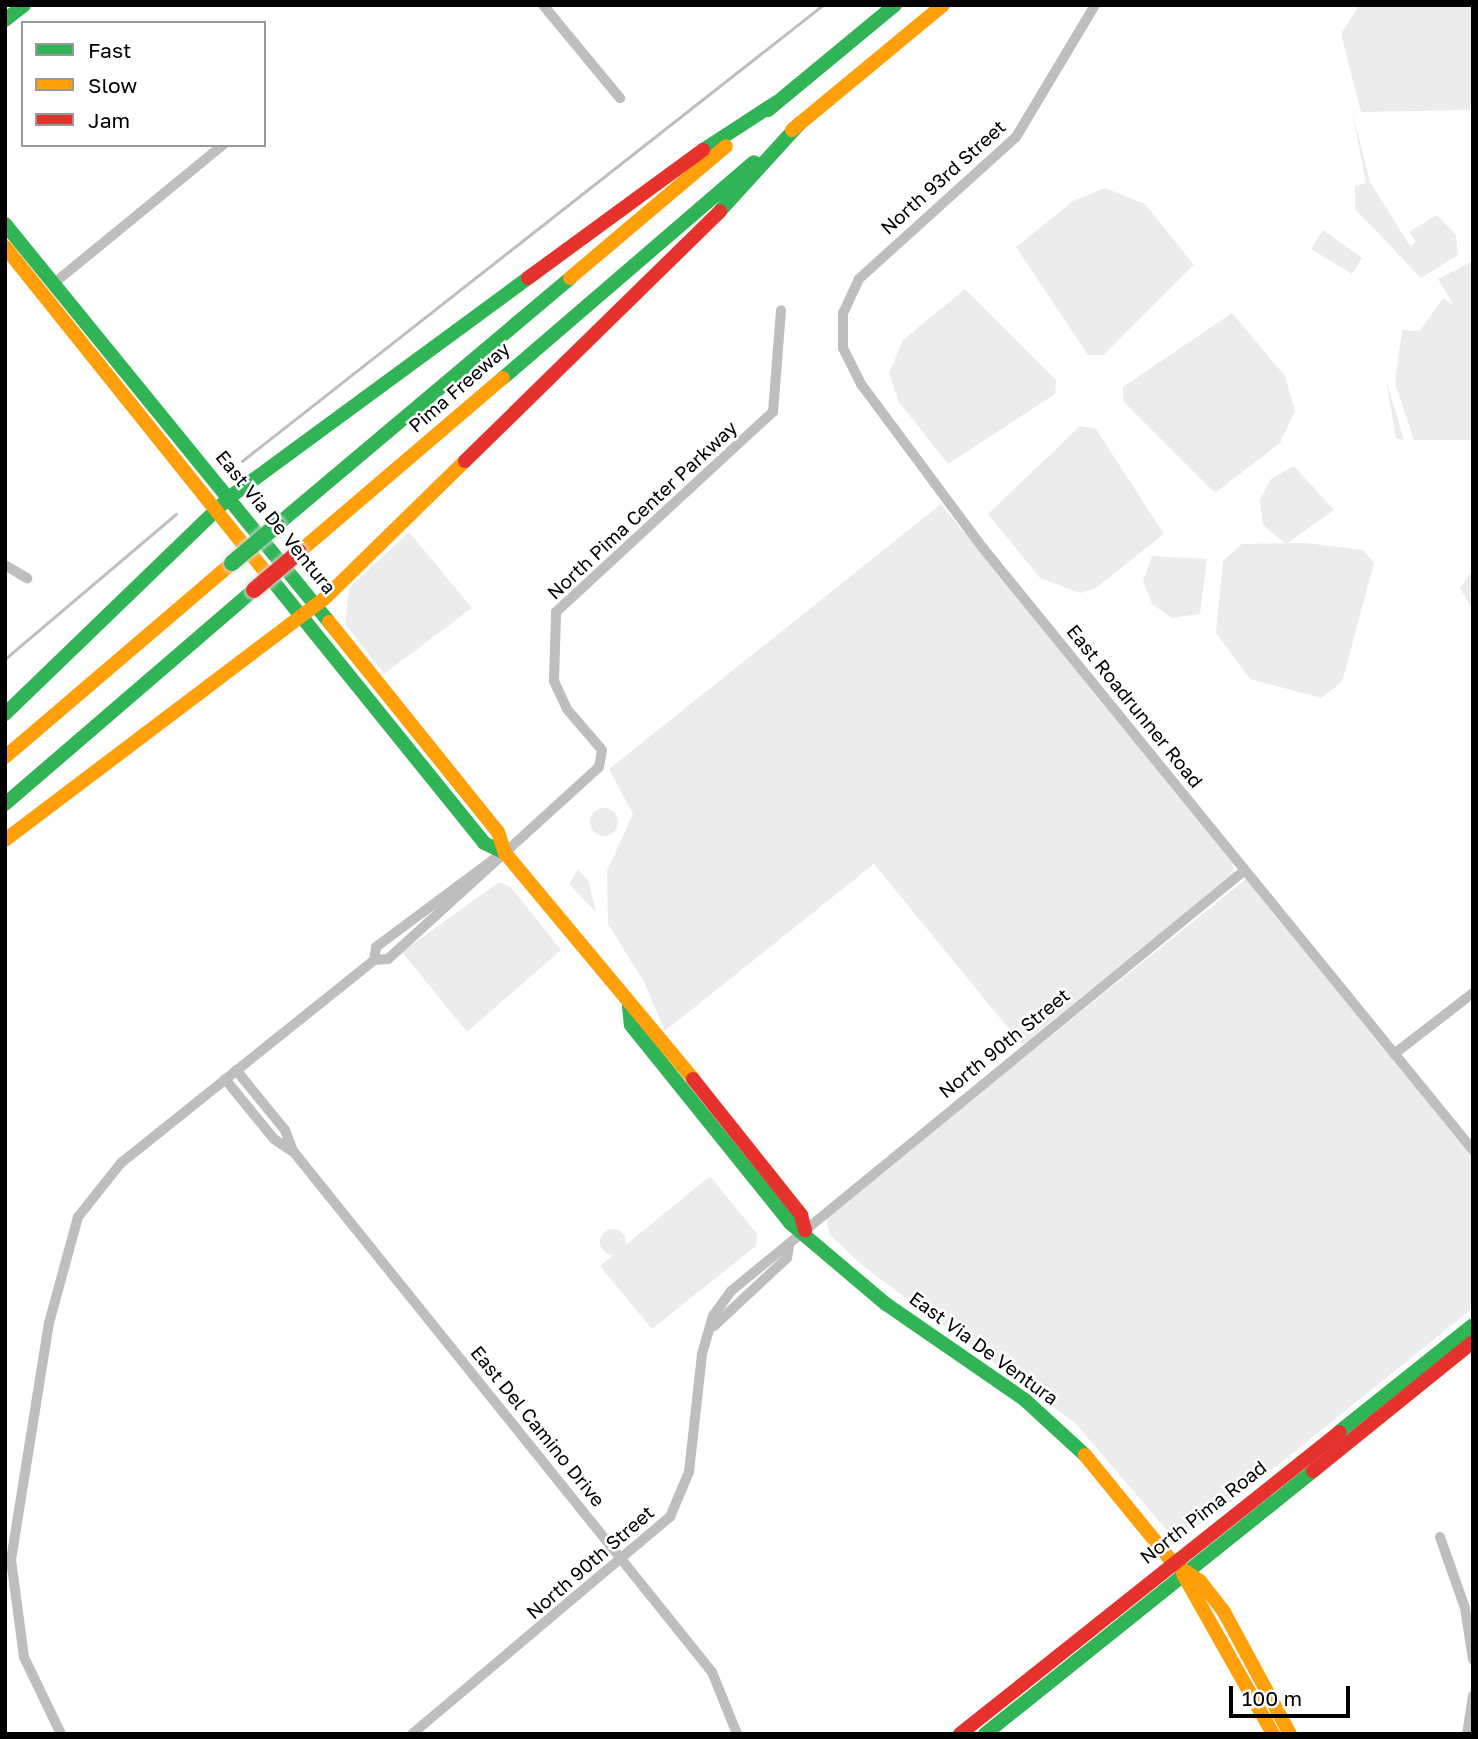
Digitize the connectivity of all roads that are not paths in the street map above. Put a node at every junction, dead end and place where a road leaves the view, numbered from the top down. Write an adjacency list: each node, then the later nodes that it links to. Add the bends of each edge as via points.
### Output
1 (23, 5): 6 (main road)
2 (543, 5): 7 (street)
3 (895, 5): 8 (main road, Pima Freeway)
4 (943, 5): 9 (main road, Pima Freeway)
5 (1095, 5): 13 (street, North 93rd Street, via 1016,137)
6 (5, 20)
7 (620, 98)
8 (777, 102): 16 (main road, via 690,158); 23 (main road, Pima Freeway, bridge)
9 (800, 123): 20 (main road, via 741,191); 24 (main road, Pima Freeway, bridge)
10 (221, 147): 14 (street)
11 (5, 224): 14 (main road, East Via De Ventura)
12 (5, 247): 17 (main road, East Via De Ventura)
13 (873, 263): 27 (street, East Roadrunner Road, via 843,313 843,348 856,376 982,547)
14 (53, 284): 16 (main road, East Via De Ventura)
15 (781, 310): 26 (street, North Pima Center Parkway, via 773,412 556,612 559,696 602,750 603,761)
16 (230, 497): 17 (main road); 20 (main road, East Via De Ventura)
17 (215, 510): 21 (main road, East Via De Ventura); 22 (main road)
18 (5, 565): 19 (street)
19 (27, 578)
20 (316, 605): 21 (main road); 26 (main road, East Via De Ventura, via 480,809)
21 (301, 617): 25 (main road); 26 (main road, East Via De Ventura, via 484,843)
22 (5, 714)
23 (5, 757)
24 (5, 804)
25 (5, 839)
26 (505, 853): 28 (street, North Pima Center Parkway, via 388,959); 28 (street, North Pima Center Parkway, via 477,866 376,947); 33 (main road, East Via De Ventura, via 732,1126 801,1214)
27 (1245, 870): 30 (street, East Roadrunner Road); 33 (street, North 90th Street)
28 (374, 960): 31 (street, North Pima Center Parkway)
29 (1473, 993): 30 (street)
30 (1394, 1054): 32 (street, East Roadrunner Road)
31 (231, 1075): 37 (street, East Del Camino Drive, via 285,1130 293,1151); 41 (street, North Pima Center Parkway, via 109,1175 78,1217 63,1258 11,1575 24,1657)
32 (1473, 1150)
33 (805, 1230): 37 (street, North 90th Street, via 789,1247 787,1258 714,1325 702,1354 682,1493 658,1531); 38 (main road, East Via De Ventura, via 879,1299 1058,1427)
34 (1473, 1325): 38 (main road, North Pima Road)
35 (1473, 1342): 38 (main road, North Pima Road)
36 (1440, 1537): 39 (street, via 1465,1608)
37 (623, 1560): 42 (street, North 90th Street); 43 (street, East Del Camino Drive, via 718,1680)
38 (1178, 1568): 44 (main road, North Pima Road); 45 (main road, North Pima Road); 46 (main road, East Via De Ventura, via 1189,1594 1243,1672); 47 (main road, East Via De Ventura, via 1200,1581 1230,1621)
39 (1473, 1659)
40 (1473, 1695): 48 (street)
41 (61, 1734)
42 (412, 1734)
43 (737, 1734)
44 (960, 1734)
45 (985, 1734)
46 (1273, 1734)
47 (1290, 1734)
48 (1468, 1734)

